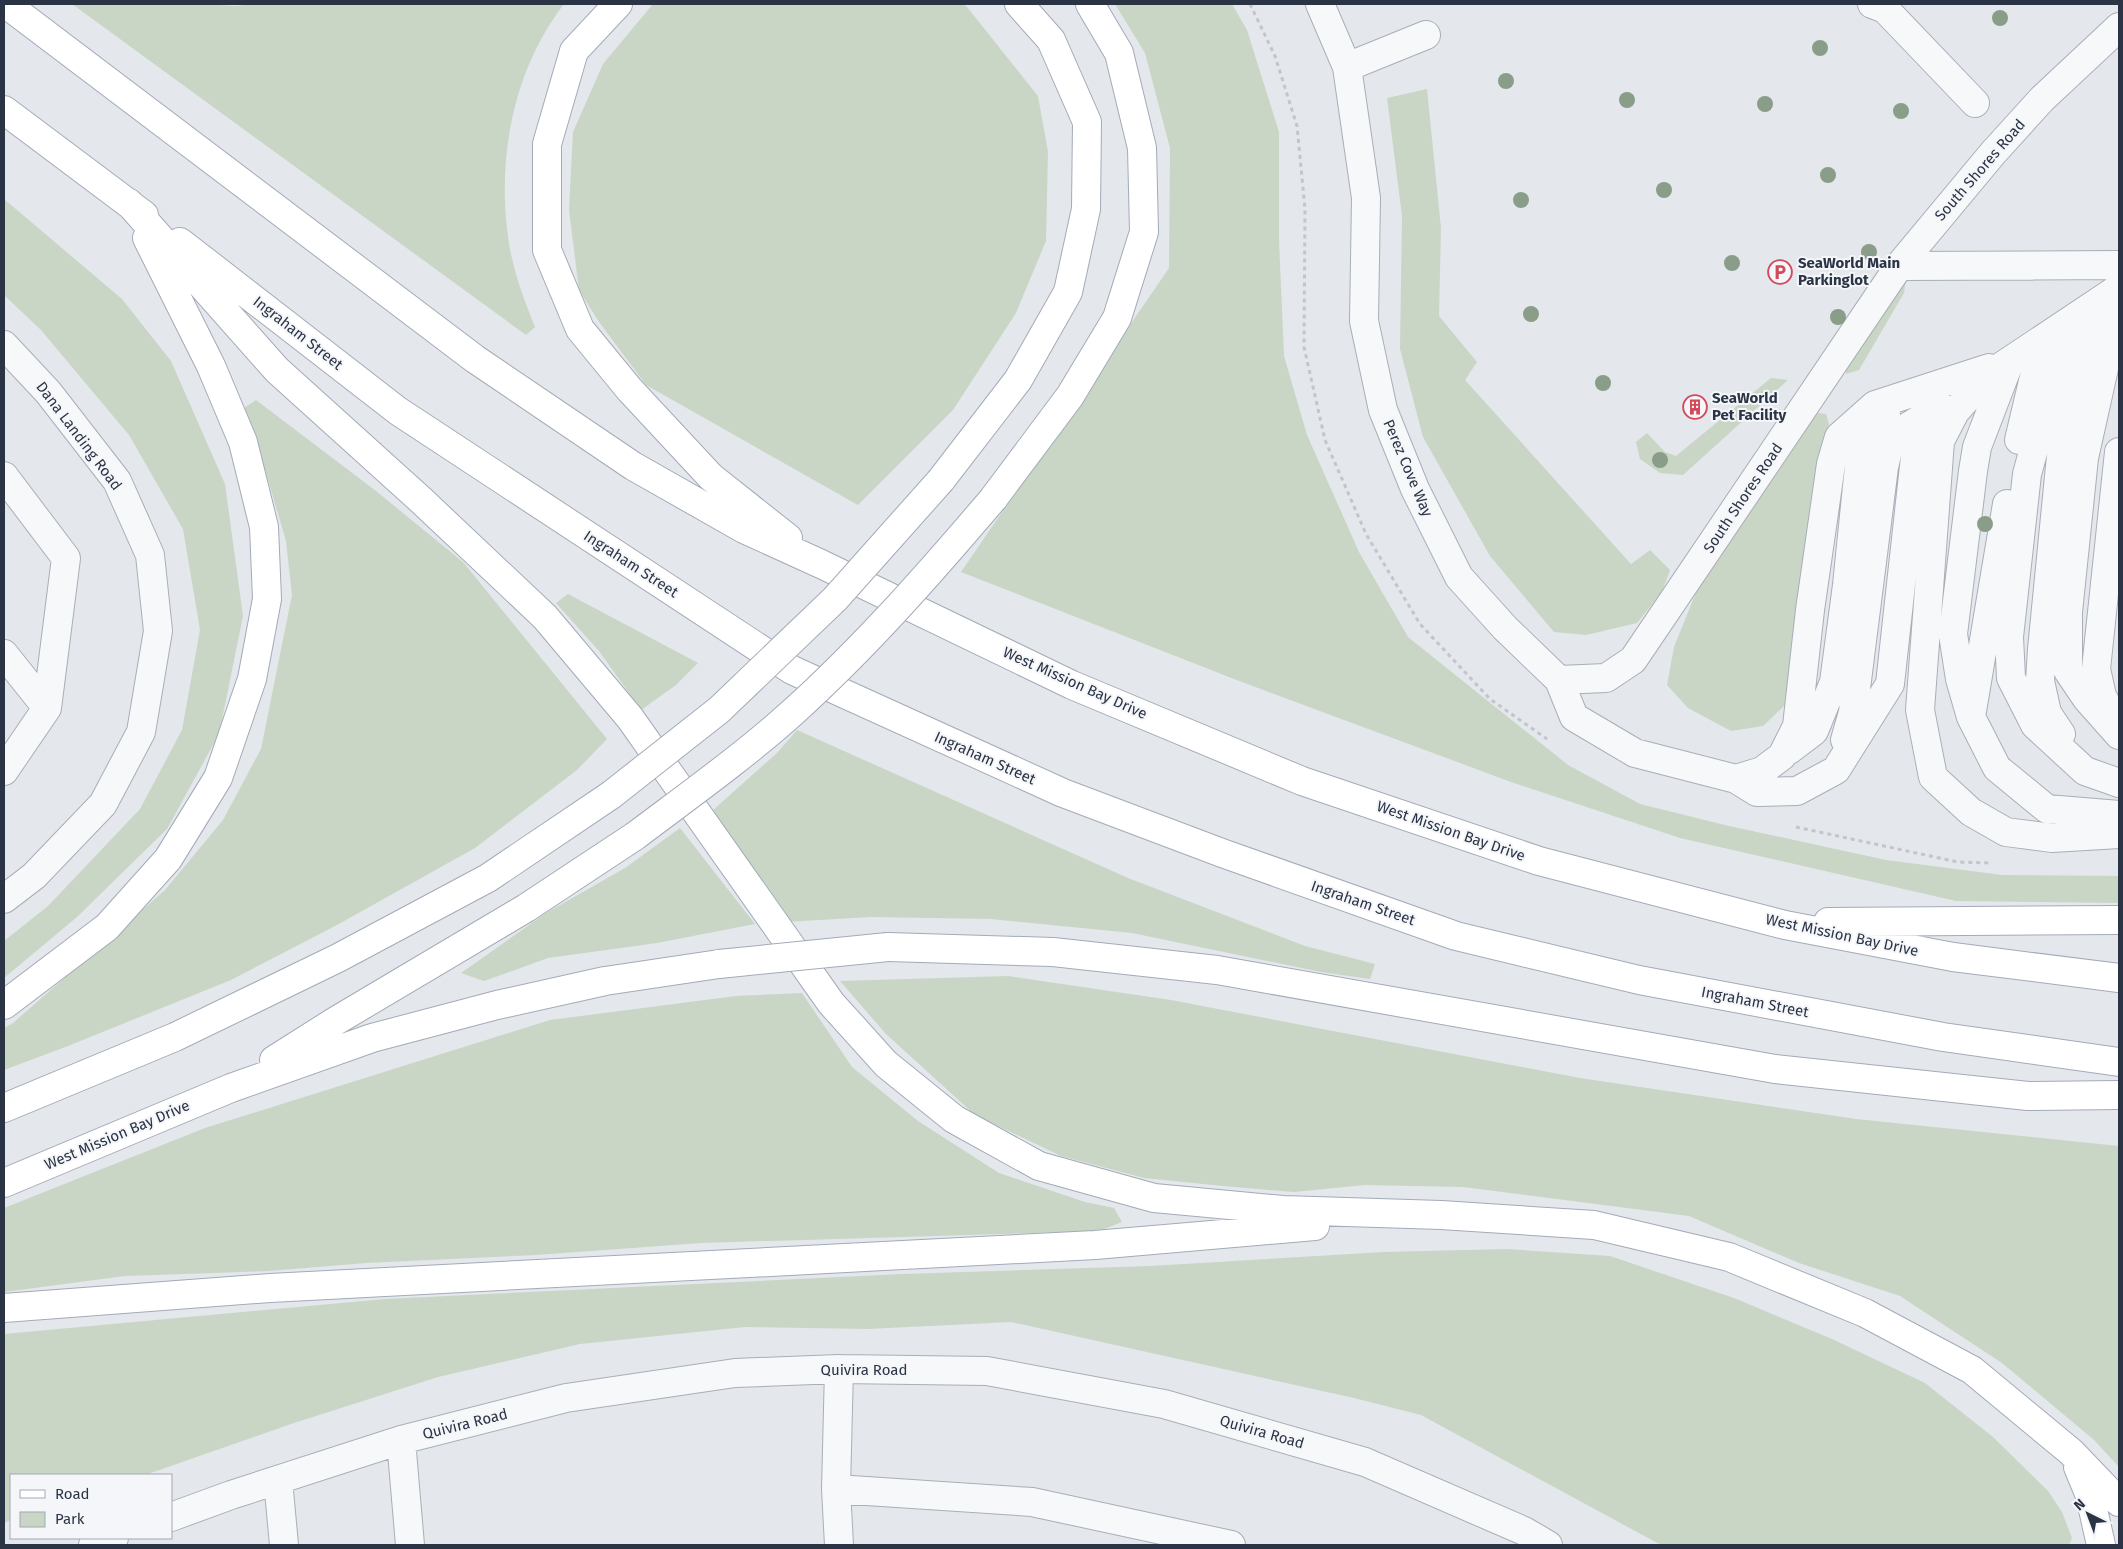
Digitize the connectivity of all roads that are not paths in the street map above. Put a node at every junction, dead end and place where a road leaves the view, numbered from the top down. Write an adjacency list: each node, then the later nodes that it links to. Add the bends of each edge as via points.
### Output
1 (6, 4): 24 (main road, via 475,359 633,466 744,529)
2 (618, 4): 24 (main road, via 574,51 547,144 547,250 580,329 630,390 711,477)
3 (1019, 4): 45 (main road, bridge, via 1051,40 1087,122 1086,209 1068,292 1018,380 941,480 835,599 719,710 611,795 488,878 338,958 175,1037)
4 (1090, 4): 43 (main road, bridge, via 1119,52 1142,148 1144,232 1117,318 1070,396 993,499 868,640 793,712 727,767 635,836 526,908 334,1022)
5 (1320, 4): 9 (street, Perez Cove Way)
6 (1872, 4): 10 (street, via 1885,10)
7 (2119, 27): 13 (street, South Shores Road, via 2042,99)
8 (1426, 36): 9 (street)
9 (1347, 67): 26 (street, Perez Cove Way, via 1366,198 1364,321 1384,410 1415,489 1459,577 1505,628)
10 (1975, 103)
11 (4, 110): 12 (main road, Ingraham Street)
12 (129, 203): 41 (main road, via 211,366 243,442 264,527 267,599 252,679 218,778 168,859 106,927); 42 (main road, Ingraham Street, via 398,410 792,670 1063,793 1456,936 1649,982 1943,1037); 47 (main road, via 277,370 545,617 630,718 831,1003 886,1064 954,1120 1039,1166 1154,1198 1283,1210)
13 (1899, 266): 14 (street); 26 (street, South Shores Road, via 1633,660 1606,678)
14 (2119, 266)
15 (2119, 288): 16 (street)
16 (2108, 302): 17 (street); 30 (street, via 2082,467 2068,612 2068,671 2087,699); 31 (street, via 2058,476 2040,681 2047,713)
17 (2069, 322): 18 (street); 31 (street, via 2028,474 2009,637 2012,678 2034,724)
18 (2043, 339): 20 (street); 28 (street, via 2012,473)
19 (4, 345): 37 (street, Dana Landing Road, via 48,392 117,481 150,555 158,631 141,732 103,804 34,876)
20 (2010, 361): 21 (street); 28 (street, via 1977,447 1953,634); 33 (street, via 1907,394 1862,437 1834,682 1814,731 1762,771)
21 (1987, 376): 33 (street, via 1891,437 1884,467 1854,712 1836,770 1797,791 1757,792); 36 (street, via 1954,412 1940,441 1920,710 1933,777 1971,812 2006,832 2052,838)
22 (2119, 452): 29 (street, via 2096,669 2102,696)
23 (4, 476): 27 (street, via 66,558)
24 (821, 564): 39 (main road, West Mission Bay Drive, via 1072,685 1302,781 1539,861)
25 (4, 654): 27 (street)
26 (1559, 680): 33 (street, Perez Cove Way, via 1574,716 1635,753)
27 (47, 708): 32 (street)
28 (1971, 717): 35 (street, via 1997,768 2047,809)
29 (2119, 728)
30 (2119, 735)
31 (2085, 770): 34 (street)
32 (4, 771)
33 (1736, 779)
34 (2119, 783)
35 (2119, 815)
36 (2119, 834)
37 (4, 899)
38 (2119, 920): 39 (main road, via 1857,921)
39 (1785, 925): 40 (main road, West Mission Bay Drive, via 1953,957)
40 (2119, 978)
41 (4, 1005)
42 (2119, 1062)
43 (231, 1088): 44 (main road, bridge, via 372,1038 605,981 719,964 888,947 1053,952 1217,970 1775,1069 2028,1096); 46 (main road, West Mission Bay Drive)
44 (2119, 1095)
45 (4, 1108)
46 (4, 1183)
47 (1441, 1215): 48 (main road, via 1095,1245 270,1288); 51 (main road, via 1594,1224 1729,1257 1865,1313 1972,1370)
48 (4, 1308)
49 (839, 1369): 50 (street, Quivira Road, via 735,1373 566,1398); 53 (street); 62 (street, Quivira Road, via 987,1371 1164,1404 1365,1462 1524,1531)
50 (401, 1440): 52 (street, Quivira Road); 59 (street)
51 (2071, 1452): 54 (main road); 63 (main road, via 2090,1496)
52 (278, 1480): 55 (street, Quivira Road); 58 (street)
53 (836, 1489): 60 (street); 61 (street, via 1032,1502)
54 (2119, 1502)
55 (172, 1517)
56 (111, 1539): 57 (street)
57 (93, 1545)
58 (284, 1545)
59 (410, 1545)
60 (839, 1545)
61 (1231, 1545)
62 (1548, 1545)
63 (2101, 1545)

